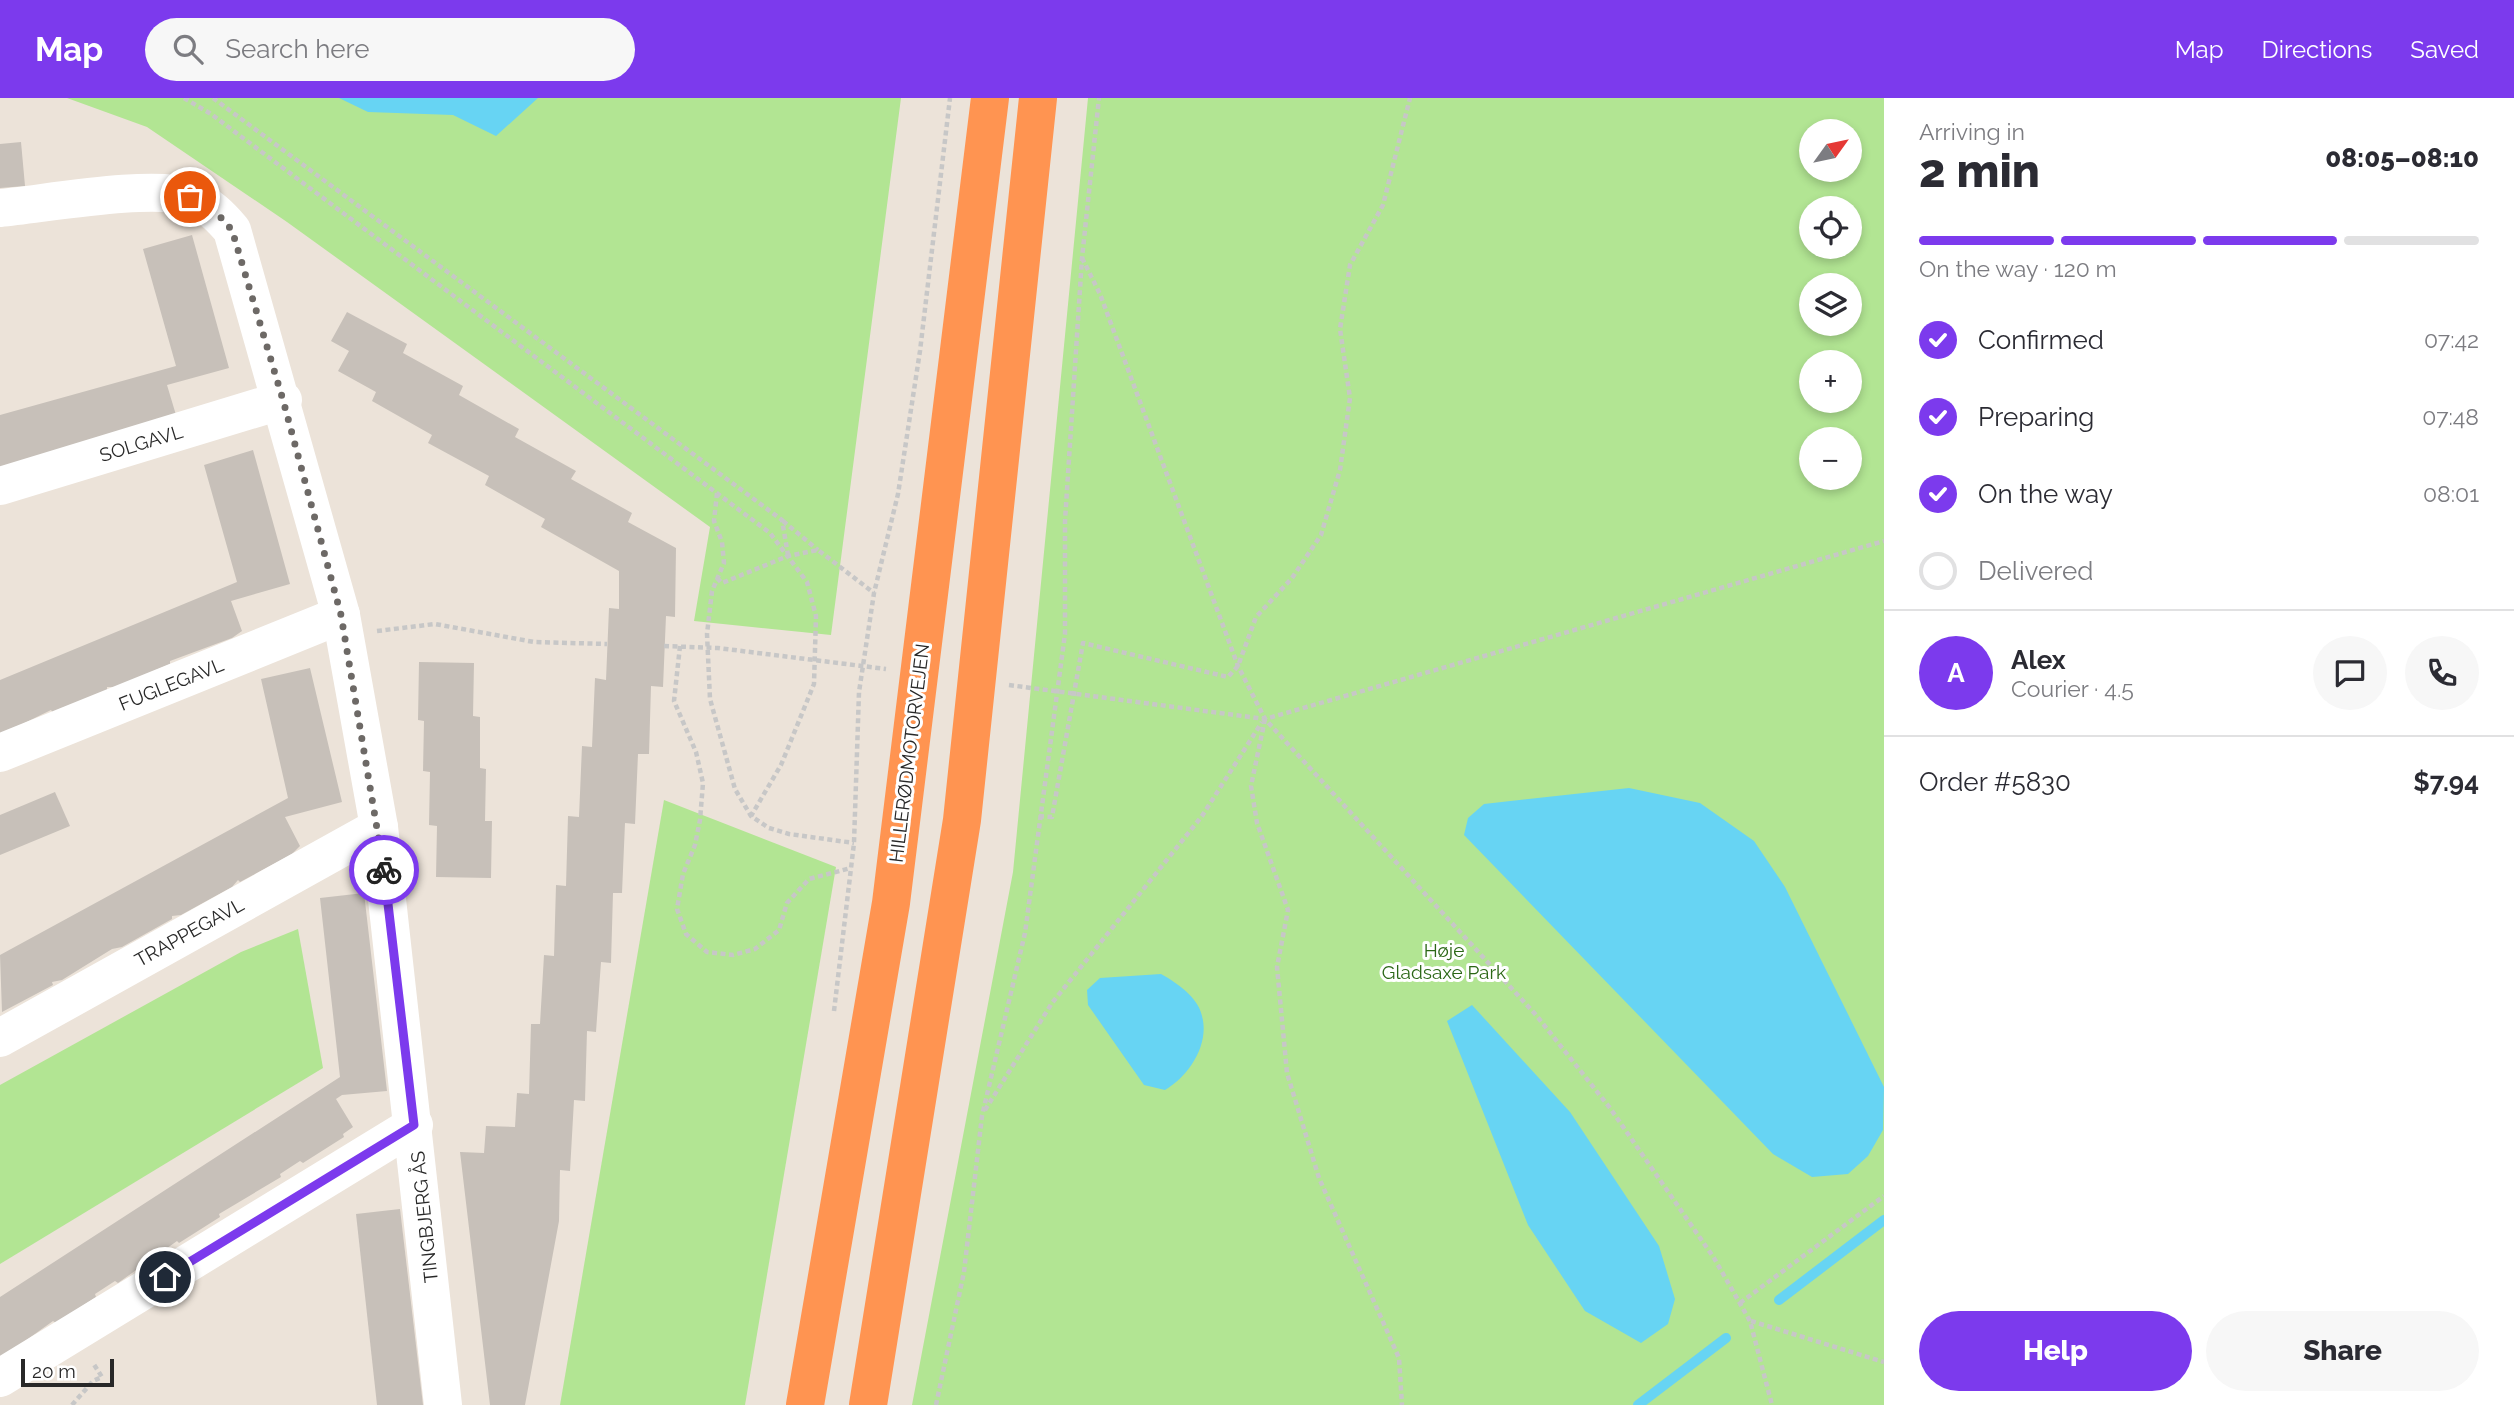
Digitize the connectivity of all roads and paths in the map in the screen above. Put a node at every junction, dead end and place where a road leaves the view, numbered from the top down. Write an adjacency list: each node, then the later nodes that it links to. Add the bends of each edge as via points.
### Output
1 (184, 98): 12 (path)
2 (213, 98): 13 (path)
3 (950, 98): 18 (path, via 920,351 898,494)
4 (990, 98): 46 (highway, HILLERØDMOTORVEJEN, via 891,904)
5 (1038, 98): 47 (highway, via 962,820)
6 (1099, 98): 9 (path)
7 (1410, 98): 25 (path, via 1383,205 1350,265 1340,329 1350,398 1340,470 1321,535 1292,578 1256,617)
8 (0, 208): 10 (street, TINGBJERG ÅS, via 162,192 190,197 214,210 232,230)
9 (1082, 258): 25 (path, via 1100,294); 29 (path, via 1065,521 1065,634)
10 (283, 400): 11 (street, SOLGAVL); 19 (street, TINGBJERG ÅS)
11 (0, 486)
12 (717, 492): 16 (path, via 770,533); 17 (path, via 714,522 724,563)
13 (782, 520): 15 (path); 16 (path)
14 (1884, 541): 27 (path)
15 (818, 550): 16 (path); 18 (path)
16 (788, 556): 17 (path, via 722,583); 30 (path, via 807,582 816,616 814,684 781,765)
17 (717, 578): 23 (path, via 707,634)
18 (874, 593): 32 (path, via 859,692)
19 (343, 627): 20 (path, via 435,624 534,642); 28 (street, FUGLEGAVL); 31 (street, TINGBJERG ÅS)
20 (607, 644)
21 (664, 646): 22 (path)
22 (680, 646): 23 (path); 33 (path, via 674,701 703,783 695,845 683,874 677,909 687,934 708,952 733,955 755,949 779,930 787,904 809,879)
23 (709, 648): 24 (path); 30 (path, via 710,699 718,734 735,789)
24 (718, 648)
25 (1238, 666): 27 (path); 29 (path, via 1228,677 1083,643 1052,817)
26 (1187, 708): 27 (path)
27 (1265, 719): 36 (path, via 1202,816 1052,1003); 39 (path, via 1536,1015 1610,1108); 49 (path, via 1251,786 1256,824 1289,910 1277,967 1287,1073 1320,1178 1399,1357)
28 (0, 754)
29 (1039, 816): 36 (path, via 1025,933)
30 (751, 817): 32 (path, via 789,834)
31 (379, 827): 35 (street, TRAPPEGAVL); 37 (street, TINGBJERG ÅS)
32 (854, 843): 33 (path)
33 (851, 868): 34 (path)
34 (833, 1018)
35 (0, 1038)
36 (982, 1116): 48 (path, via 964,1272)
37 (414, 1125): 41 (street); 45 (street, TINGBJERG ÅS)
38 (1884, 1196): 39 (path)
39 (1740, 1303): 40 (path)
40 (1750, 1321): 42 (path); 50 (path)
41 (75, 1333): 43 (street); 44 (path, via 102,1377)
42 (1884, 1362)
43 (0, 1378)
44 (72, 1405)
45 (443, 1405)
46 (805, 1405)
47 (868, 1405)
48 (936, 1405)
49 (1402, 1405)
50 (1772, 1405)

